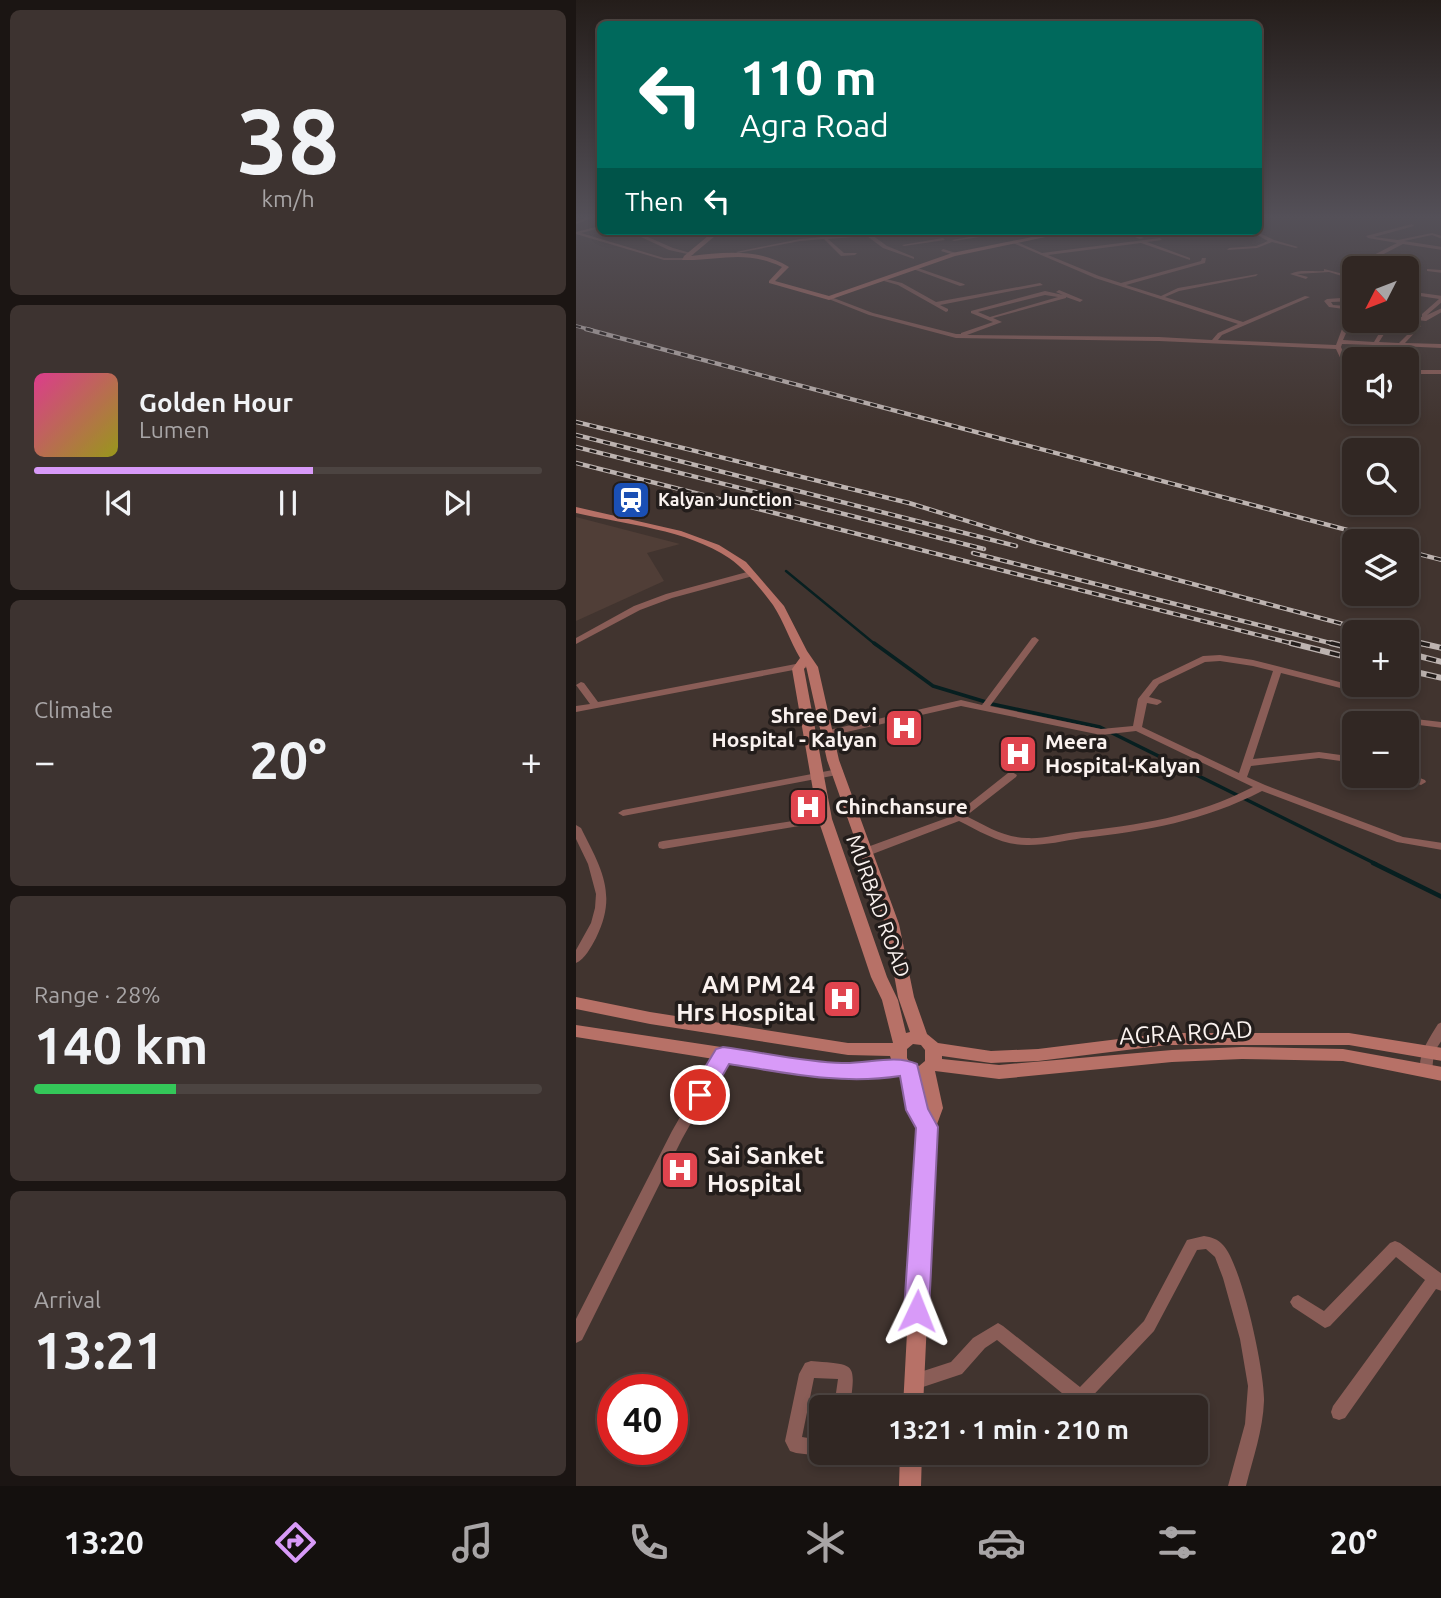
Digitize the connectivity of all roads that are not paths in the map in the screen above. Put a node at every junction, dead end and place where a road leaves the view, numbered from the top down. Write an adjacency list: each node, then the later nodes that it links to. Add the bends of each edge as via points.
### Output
1 (788, 287): 12 (street)
2 (863, 287): 12 (street)
3 (906, 287): 17 (street)
4 (1027, 287): 17 (street)
5 (1113, 287): 16 (street)
6 (1129, 287): 10 (street)
7 (1192, 287): 10 (street)
8 (1420, 294): 13 (street)
9 (1088, 297): 15 (street)
10 (1162, 297): 16 (street); 26 (street)
11 (1307, 297): 26 (street)
12 (829, 298): 30 (street)
13 (1441, 298): 19 (street)
14 (1342, 299): 18 (street, via 1327,300 1331,306)
15 (1079, 300): 25 (street); 25 (street, via 1047,291 968,312)
16 (1153, 300): 20 (street)
17 (935, 304): 22 (street)
18 (1342, 306)
19 (1432, 307): 21 (street); 24 (street)
20 (1184, 309)
21 (1441, 309): 24 (street)
22 (946, 310)
23 (1420, 318): 24 (street)
24 (1426, 318)
25 (995, 321): 25 (street, via 973,312 1045,293 1064,297); 30 (street)
26 (1243, 324): 31 (street)
27 (1343, 333): 33 (street)
28 (1382, 333): 32 (street)
29 (1411, 333): 34 (street)
30 (956, 336): 31 (street)
31 (1213, 342): 33 (street)
32 (1375, 344): 33 (street); 34 (street); 36 (street)
33 (1338, 345): 37 (street)
34 (1400, 345): 35 (street)
35 (1441, 346)
36 (1376, 347)
37 (1342, 355)
38 (1419, 372): 39 (street)
39 (1441, 372)
40 (576, 510): 41 (street, MURBAD ROAD, via 695,539 731,555)
41 (750, 573): 43 (street, via 637,608); 44 (street, MURBAD ROAD, via 790,620)
42 (1035, 640): 51 (street)
43 (576, 641)
44 (805, 663): 50 (street); 56 (street, MURBAD ROAD); 61 (street, MURBAD ROAD)
45 (1277, 671): 47 (street); 48 (street, via 1220,657 1203,659 1156,682); 58 (street)
46 (581, 685): 50 (street)
47 (1342, 686)
48 (1142, 699): 49 (street); 55 (street)
49 (1157, 702)
50 (596, 706): 52 (street)
51 (985, 707): 55 (street, via 1101,732); 56 (street, via 950,703)
52 (576, 709)
53 (1419, 722): 54 (street)
54 (1441, 725)
55 (1137, 728): 62 (street)
56 (829, 733): 59 (street, MURBAD ROAD)
57 (1342, 758): 58 (street, via 1319,755)
58 (1247, 762): 62 (street)
59 (838, 772): 61 (street); 70 (street, MURBAD ROAD)
60 (1012, 775): 65 (street)
61 (816, 776): 64 (street); 66 (street, MURBAD ROAD)
62 (1242, 778): 63 (street)
63 (1261, 787): 65 (street, via 1193,817 1028,842 1002,838); 69 (street, via 1401,840)
64 (623, 813)
65 (959, 817): 70 (street)
66 (825, 819): 68 (street); 76 (street, MURBAD ROAD, via 890,1000)
67 (576, 828): 71 (street, via 600,878 604,898 595,930)
68 (663, 845)
69 (1441, 847)
70 (866, 852): 75 (street, MURBAD ROAD, via 892,924 906,997)
71 (576, 958)
72 (576, 1003): 76 (street, via 848,1049)
73 (1441, 1027): 77 (street)
74 (576, 1031): 78 (main road, AGRA ROAD)
75 (921, 1038): 76 (street); 79 (street)
76 (899, 1047): 79 (street, via 898,1062)
77 (1435, 1054): 79 (street, AGRA ROAD, via 1349,1039 1167,1039); 80 (street)
78 (723, 1055): 79 (main road, AGRA ROAD, via 839,1072); 83 (street, via 677,1135)
79 (921, 1064): 80 (street, AGRA ROAD, via 999,1072 1254,1053 1343,1055); 84 (street, via 917,1110 927,1127)
80 (1433, 1073)
81 (1438, 1281): 82 (street, via 1395,1248 1328,1319 1322,1321); 89 (street)
82 (1298, 1303)
83 (576, 1335)
84 (914, 1382): 86 (street); 87 (street, via 956,1368 979,1343 998,1331)
85 (844, 1395): 90 (street, via 843,1372 811,1369 807,1374 793,1441)
86 (913, 1395)
87 (1068, 1395)
88 (1083, 1395): 93 (street, via 1149,1326 1192,1245 1209,1242 1220,1253 1234,1287 1256,1385 1252,1435)
89 (1340, 1412)
90 (809, 1447)
91 (911, 1465): 92 (street)
92 (910, 1486)
93 (1237, 1486)

